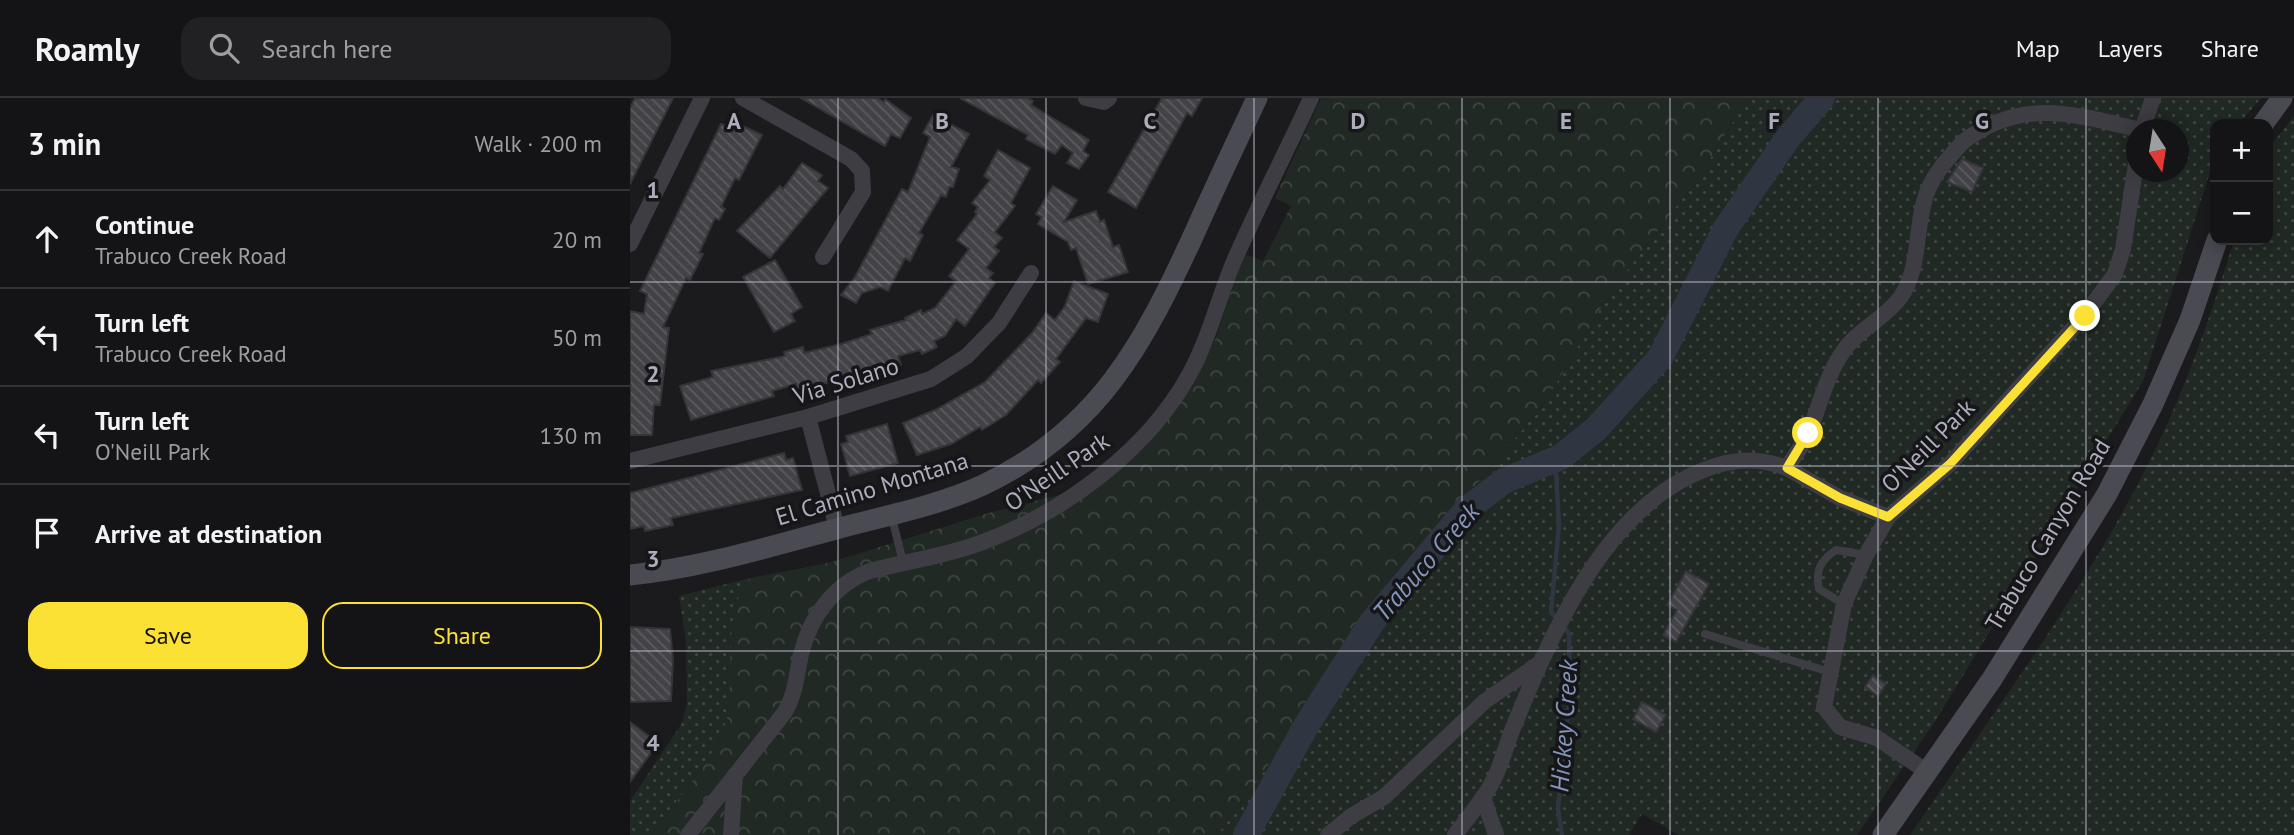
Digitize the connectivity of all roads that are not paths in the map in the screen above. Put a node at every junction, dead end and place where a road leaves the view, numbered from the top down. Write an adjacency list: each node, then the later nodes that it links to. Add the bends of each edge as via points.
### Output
1 (702, 98): 14 (street)
2 (743, 98): 16 (street, via 851,159 862,171 863,192)
3 (1086, 98): 8 (street)
4 (1257, 98): 21 (street, El Camino Montana, via 1151,325 1097,401 1053,442 1008,471 959,494)
5 (1311, 98): 25 (street, O'Neill Park, via 1235,260 1190,373 1163,414 1129,451 1048,510 981,543)
6 (2153, 98): 10 (street)
7 (2282, 98): 11 (street)
8 (1107, 100)
9 (2053, 103): 12 (street); 20 (street, via 2018,107 1979,126 1940,170 1928,190 1913,263 1900,297 1843,350 1808,433)
10 (2145, 119)
11 (2267, 119)
12 (2126, 125)
13 (2134, 182): 22 (street, O'Neill Park, via 2115,274 2085,316 1950,464)
14 (630, 244)
15 (2215, 245): 31 (street, Trabuco Canyon Road, via 2190,320 2107,494)
16 (823, 257)
17 (1031, 273): 18 (street, Via Solano, via 999,323 967,356 931,379)
18 (808, 417): 19 (street, Via Solano); 23 (street)
19 (630, 461)
20 (1787, 468): 22 (street, via 1840,498); 29 (street, via 1764,460 1734,460 1704,469 1656,496 1622,530 1566,612)
21 (890, 514): 23 (street, El Camino Montana); 25 (lane)
22 (1888, 517): 24 (street, O'Neill Park)
23 (837, 528): 26 (street, El Camino Montana, via 686,567)
24 (1866, 555): 27 (street, O'Neill Park); 27 (lane, via 1836,550 1824,558 1816,576 1819,589)
25 (903, 562): 32 (street, O'Neill Park, via 852,578 836,590 805,639 794,696)
26 (630, 575)
27 (1844, 604): 30 (street, O'Neill Park)
28 (1704, 634): 30 (lane)
29 (1542, 661): 33 (street); 36 (street, via 1485,701 1384,797)
30 (1830, 672): 31 (street, O'Neill Park, via 1824,707 1840,727 1877,738)
31 (1929, 773): 39 (street, Trabuco Canyon Road)
32 (735, 775): 34 (street, O'Neill Park); 35 (street)
33 (1483, 797): 37 (street); 38 (street)
34 (688, 835)
35 (731, 835)
36 (1328, 835)
37 (1455, 835)
38 (1496, 835)
39 (1883, 835)

